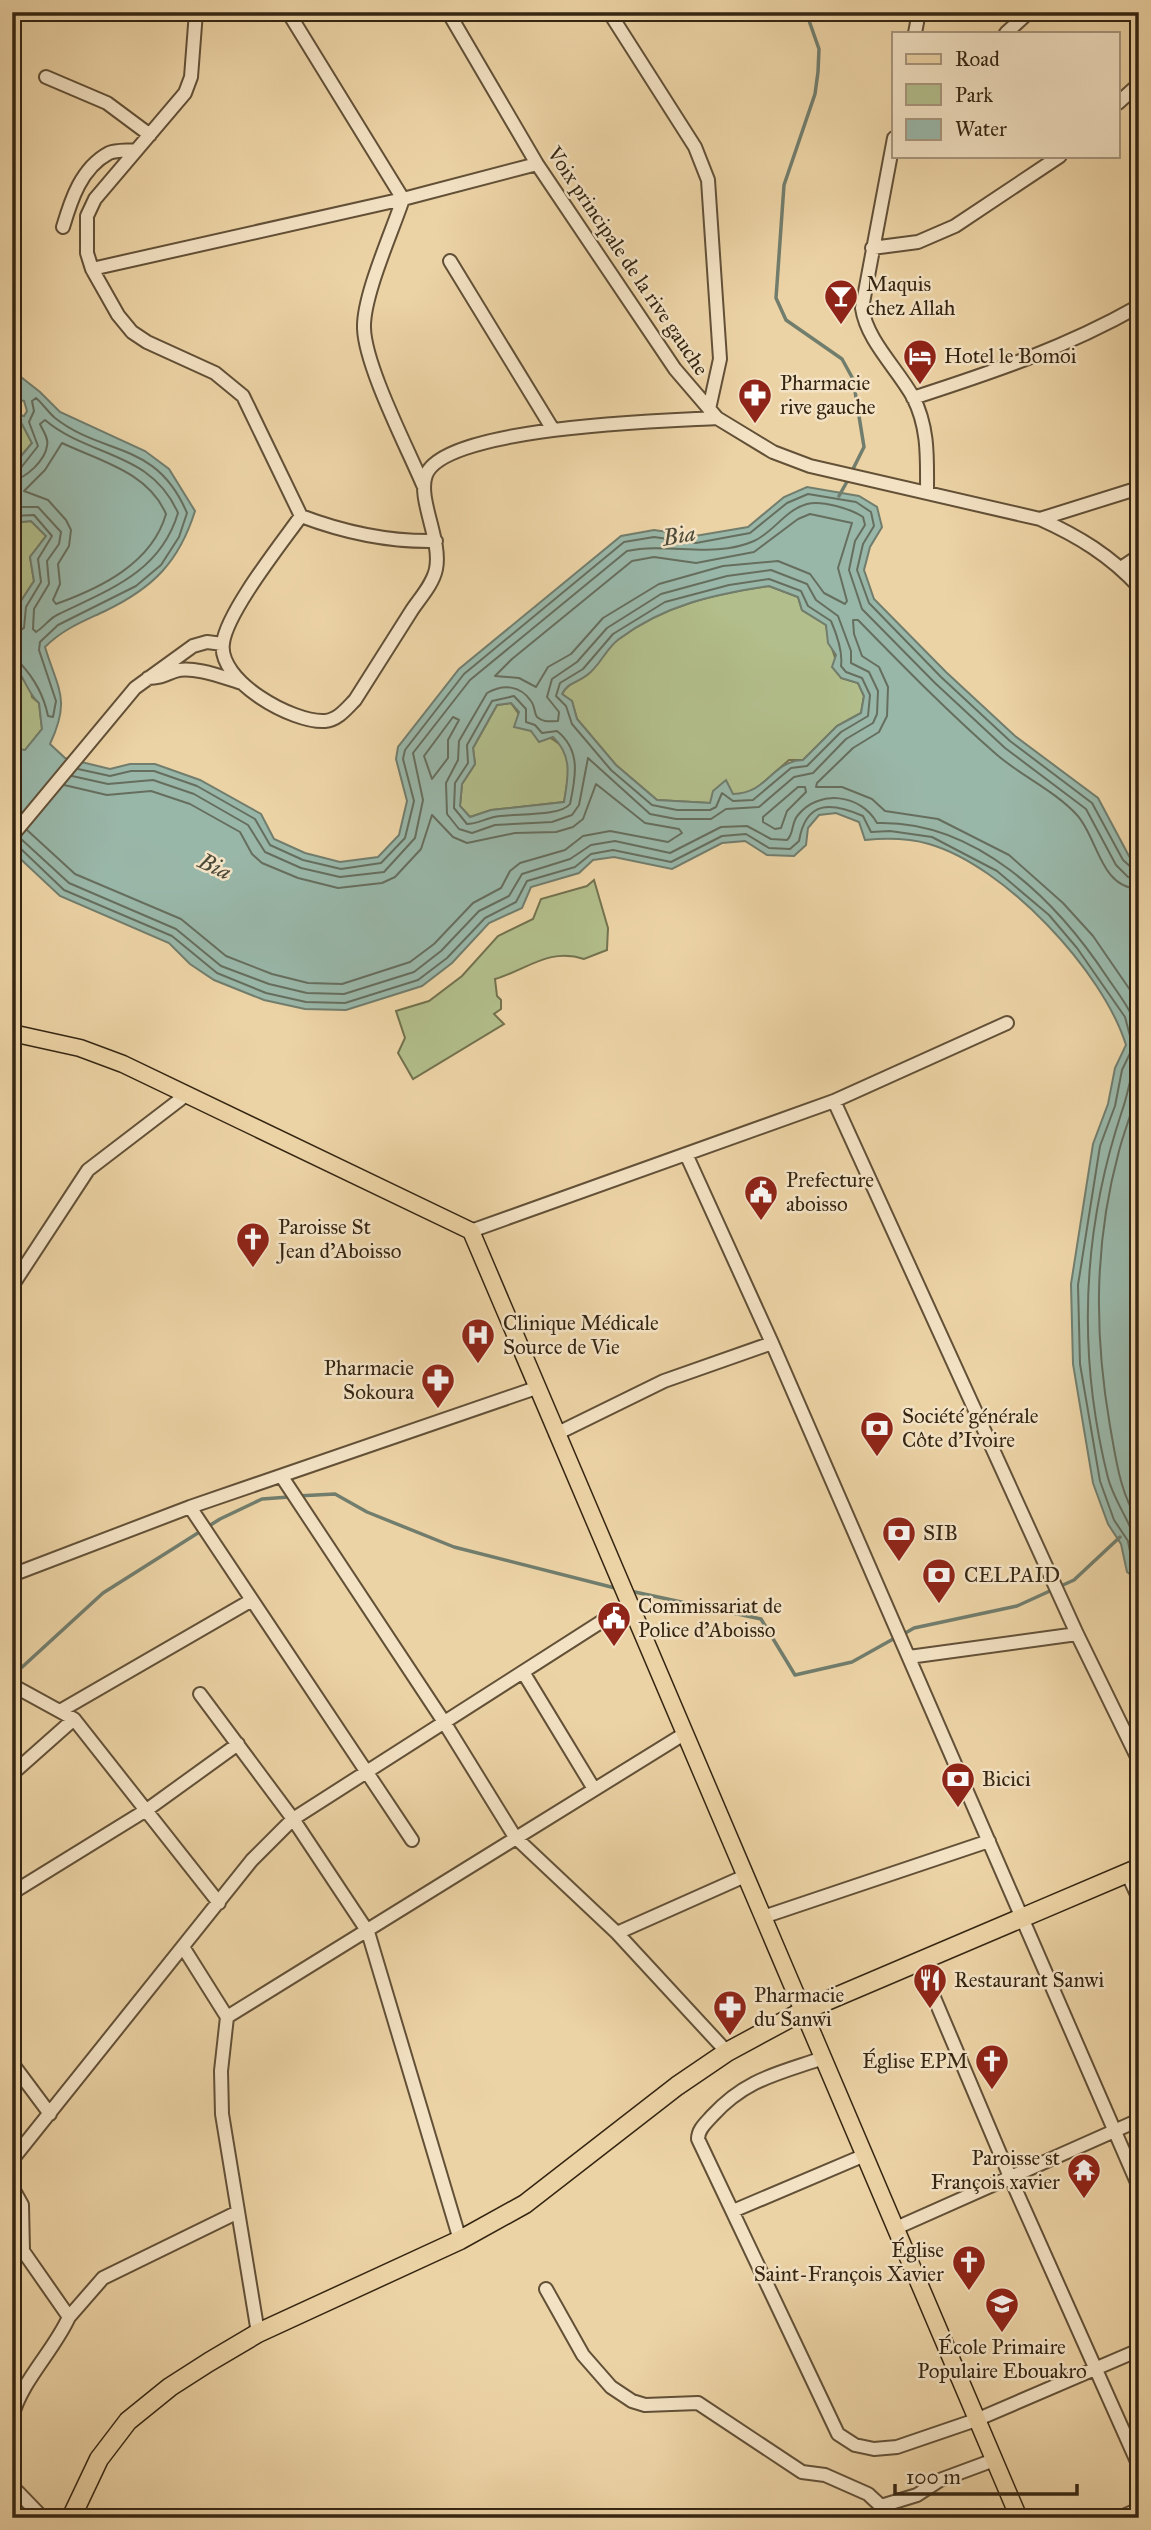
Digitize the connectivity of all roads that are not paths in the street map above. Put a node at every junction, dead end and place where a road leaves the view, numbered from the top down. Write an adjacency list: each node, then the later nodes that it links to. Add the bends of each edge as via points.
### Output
1 (196, 12): 12 (street, via 191,77 176,107)
2 (288, 12): 17 (street)
3 (448, 12): 16 (street, Voix principale de la rive gauche)
4 (610, 12): 24 (street, via 695,147 708,180 720,359)
5 (919, 12): 7 (street)
6 (1029, 12): 8 (street)
7 (915, 32)
8 (1007, 32)
9 (46, 77): 12 (street, via 107,103)
10 (1139, 85): 11 (street)
11 (1120, 101)
12 (150, 135): 14 (street)
13 (892, 148): 19 (street)
14 (136, 150): 18 (street, via 110,152 96,163 75,188); 21 (street, via 108,181 87,216)
15 (1057, 158): 19 (street, via 955,226 918,242)
16 (537, 164): 17 (street); 24 (street, Voix principale de la rive gauche, via 675,369)
17 (403, 200): 21 (street); 26 (street, via 364,327 368,352)
18 (63, 227)
19 (872, 248): 23 (street, via 864,318)
20 (450, 261): 25 (street)
21 (92, 269): 29 (street, via 132,332 215,373 243,396)
22 (1139, 306): 23 (street, via 1090,334 1024,362)
23 (913, 398): 28 (street, via 927,433)
24 (713, 413): 25 (street); 28 (street, Voix principale de la rive gauche, via 773,452 810,467)
25 (552, 428): 26 (street, via 456,452 435,463 426,474)
26 (425, 488): 31 (street)
27 (1139, 488): 30 (street)
28 (927, 493): 30 (street, Voix principale de la rive gauche)
29 (301, 516): 31 (street, via 408,541); 35 (street, via 254,582)
30 (1040, 519): 33 (street, Voix principale de la rive gauche, via 1071,533)
31 (436, 541): 37 (street, via 432,581 355,700 339,716 327,721 301,718)
32 (1139, 556): 33 (street)
33 (1121, 568): 34 (street, Voix principale de la rive gauche)
34 (1139, 587)
35 (223, 644): 36 (street, via 193,646); 37 (street, via 226,663)
36 (148, 678): 37 (street, via 194,671); 38 (street)
37 (243, 683)
38 (12, 836)
39 (1007, 1023): 42 (street)
40 (12, 1033): 41 (main road, via 90,1052)
41 (186, 1095): 44 (main road); 45 (street, via 88,1170)
42 (834, 1101): 43 (street); 54 (street)
43 (686, 1154): 44 (street); 46 (street)
44 (471, 1231): 47 (main road)
45 (12, 1286)
46 (772, 1343): 48 (street, via 664,1381); 55 (street)
47 (536, 1388): 48 (main road); 49 (street)
48 (556, 1434): 53 (main road)
49 (282, 1477): 50 (street); 61 (street)
50 (190, 1507): 51 (street); 52 (street)
51 (12, 1575)
52 (252, 1600): 59 (street); 65 (street)
53 (629, 1604): 56 (street); 62 (main road)
54 (1076, 1634): 55 (street); 64 (street)
55 (909, 1657): 72 (street)
56 (523, 1672): 61 (street); 67 (street)
57 (12, 1685): 59 (street)
58 (200, 1694): 63 (street)
59 (60, 1712): 60 (street)
60 (74, 1719): 66 (street); 68 (street)
61 (444, 1722): 65 (street); 70 (street)
62 (684, 1734): 67 (street); 74 (main road)
63 (237, 1744): 68 (street); 69 (street)
64 (1139, 1761)
65 (368, 1772): 69 (street); 71 (street)
66 (12, 1774)
67 (594, 1789): 70 (street)
68 (148, 1809): 75 (street); 77 (street)
69 (293, 1819): 77 (street, via 252,1860); 80 (street)
70 (515, 1837): 80 (street); 81 (street)
71 (412, 1840)
72 (989, 1841): 78 (street); 79 (street)
73 (1133, 1871): 76 (street); 79 (highway)
74 (745, 1876): 78 (main road); 81 (street)
75 (12, 1893)
76 (1139, 1899)
77 (219, 1903): 82 (street)
78 (763, 1917): 84 (main road)
79 (1021, 1919): 83 (highway); 91 (street)
80 (368, 1932): 85 (street); 100 (street)
81 (617, 1933): 86 (street)
82 (183, 1947): 85 (street); 89 (street)
83 (919, 1962): 84 (highway); 94 (street)
84 (803, 2011): 86 (highway); 87 (main road)
85 (227, 2017): 98 (street, via 222,2114)
86 (727, 2052): 100 (highway, via 542,2192)
87 (823, 2058): 92 (main road); 97 (street, via 743,2087 698,2133)
88 (12, 2063): 89 (street)
89 (50, 2114): 93 (street)
90 (1139, 2120): 91 (street)
91 (1114, 2131): 94 (street); 96 (street)
92 (864, 2155): 97 (street); 99 (main road)
93 (12, 2160)
94 (1010, 2177): 99 (street); 105 (street)
95 (12, 2187): 102 (street, via 22,2205 23,2251)
96 (1139, 2187)
97 (733, 2211): 107 (street, via 838,2434 855,2445 897,2447)
98 (238, 2212): 102 (street, via 103,2278); 103 (street)
99 (895, 2228): 107 (main road)
100 (460, 2240): 103 (highway)
101 (546, 2289): 108 (street, via 583,2355 611,2387 632,2401 645,2405 698,2403 802,2472 825,2475 868,2494 881,2506)
102 (69, 2317): 106 (street, via 59,2340 15,2404)
103 (258, 2333): 113 (highway, via 170,2387 128,2421 99,2459)
104 (1139, 2350): 105 (street)
105 (1096, 2368): 107 (street); 109 (street)
106 (12, 2417)
107 (975, 2420): 108 (main road)
108 (994, 2460): 114 (main road)
109 (1139, 2466)
110 (12, 2486): 112 (street)
111 (1139, 2509): 115 (street)
112 (43, 2518)
113 (71, 2518)
114 (1019, 2518)
115 (1119, 2518)

